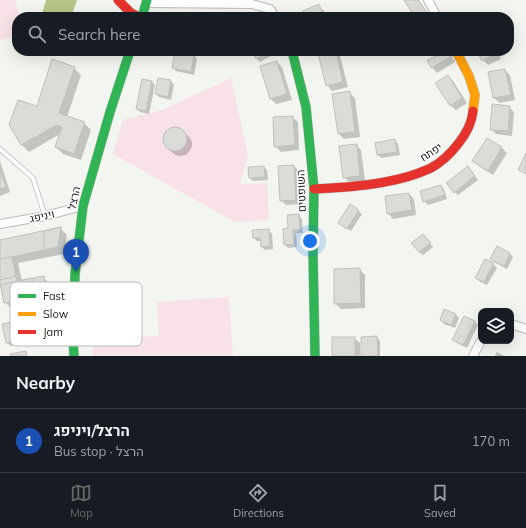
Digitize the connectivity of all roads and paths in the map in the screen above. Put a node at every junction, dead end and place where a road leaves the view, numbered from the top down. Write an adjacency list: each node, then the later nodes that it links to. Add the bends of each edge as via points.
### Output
1 (118, 0): 4 (street)
2 (428, 0): 7 (street)
3 (147, 2): 5 (street); 6 (street, via 252,4)
4 (131, 12)
5 (144, 12)
6 (272, 12)
7 (434, 12)
8 (128, 56): 13 (street, הרצל)
9 (293, 56): 12 (street, השופטים, via 306,107)
10 (459, 56): 12 (street, יפתח, via 469,76 475,96 472,120 463,138 450,154 431,168 408,178)
11 (0, 149): 14 (lane, via 32,178)
12 (314, 189): 22 (street, השופטים)
13 (84, 206): 14 (street, ויניפג); 16 (street, הרצל)
14 (45, 216): 15 (street, ויניפג)
15 (0, 224)
16 (74, 282)
17 (514, 325): 18 (street)
18 (526, 329)
19 (479, 344): 23 (street)
20 (73, 346): 21 (street, הרצל)
21 (74, 356)
22 (315, 356)
23 (473, 356)

